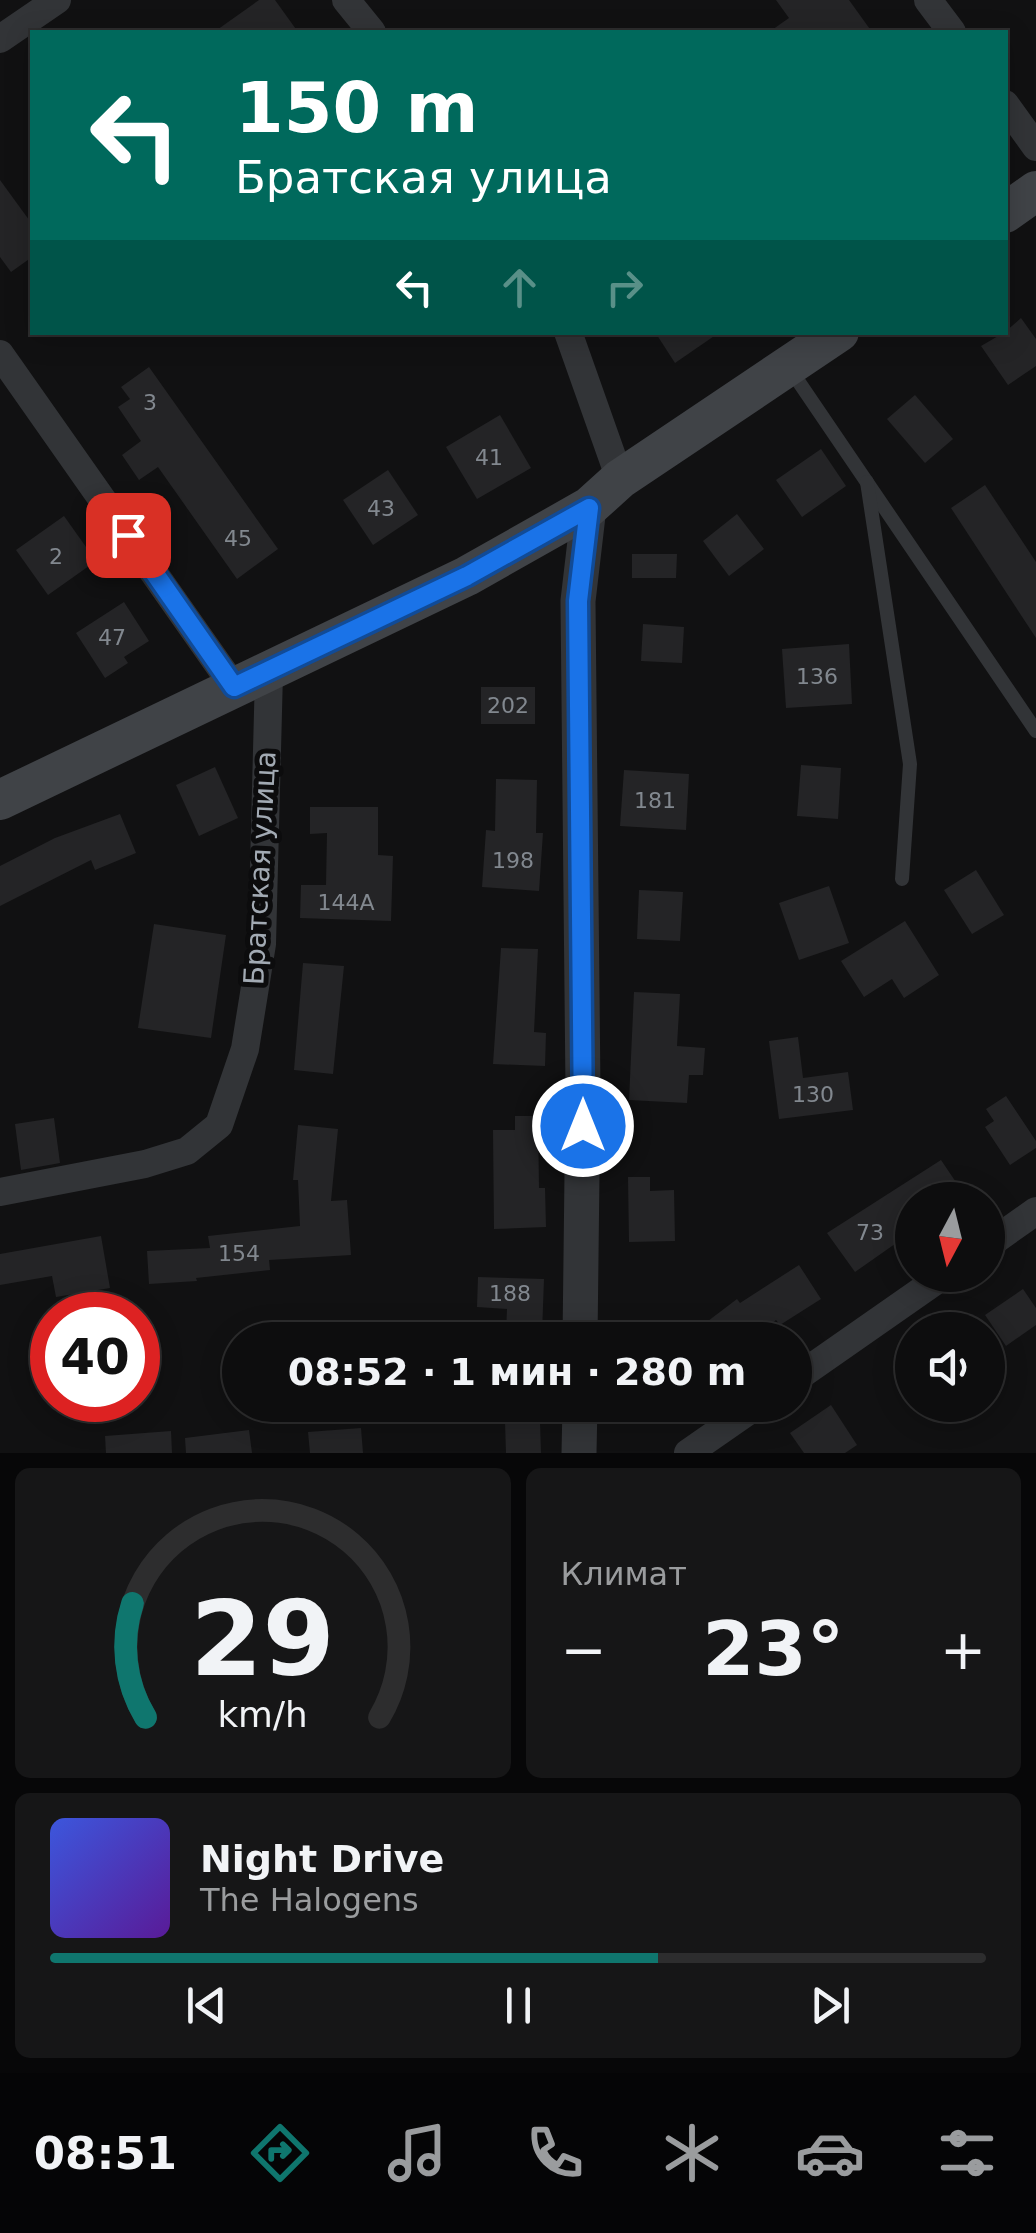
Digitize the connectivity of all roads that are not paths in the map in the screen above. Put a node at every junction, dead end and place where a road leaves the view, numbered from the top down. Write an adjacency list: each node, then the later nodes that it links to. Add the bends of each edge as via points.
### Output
1 (57, 0): 6 (street)
2 (346, 0): 4 (street)
3 (928, 0): 5 (street)
4 (370, 30)
5 (950, 30)
6 (0, 39)
7 (1008, 108): 8 (street)
8 (1036, 146)
9 (1036, 191): 10 (main road)
10 (1008, 212)
11 (569, 335): 16 (street)
12 (835, 335): 14 (main road)
13 (0, 354): 18 (street)
14 (790, 368): 15 (lane); 16 (main road)
15 (866, 476): 19 (lane); 21 (lane, via 910,764)
16 (620, 479): 17 (main road)
17 (589, 508): 18 (main road, via 467,576); 26 (street, via 578,601)
18 (252, 680): 20 (main road); 22 (street, Братская улица, via 262,944 245,1049 218,1126 187,1152)
19 (1036, 731)
20 (0, 800)
21 (902, 878)
22 (0, 1192)
23 (1036, 1211): 24 (street)
24 (1005, 1233)
25 (920, 1292): 27 (street)
26 (580, 1322)
27 (812, 1367)
28 (580, 1422): 30 (street)
29 (733, 1422): 31 (street)
30 (579, 1453)
31 (688, 1453)

